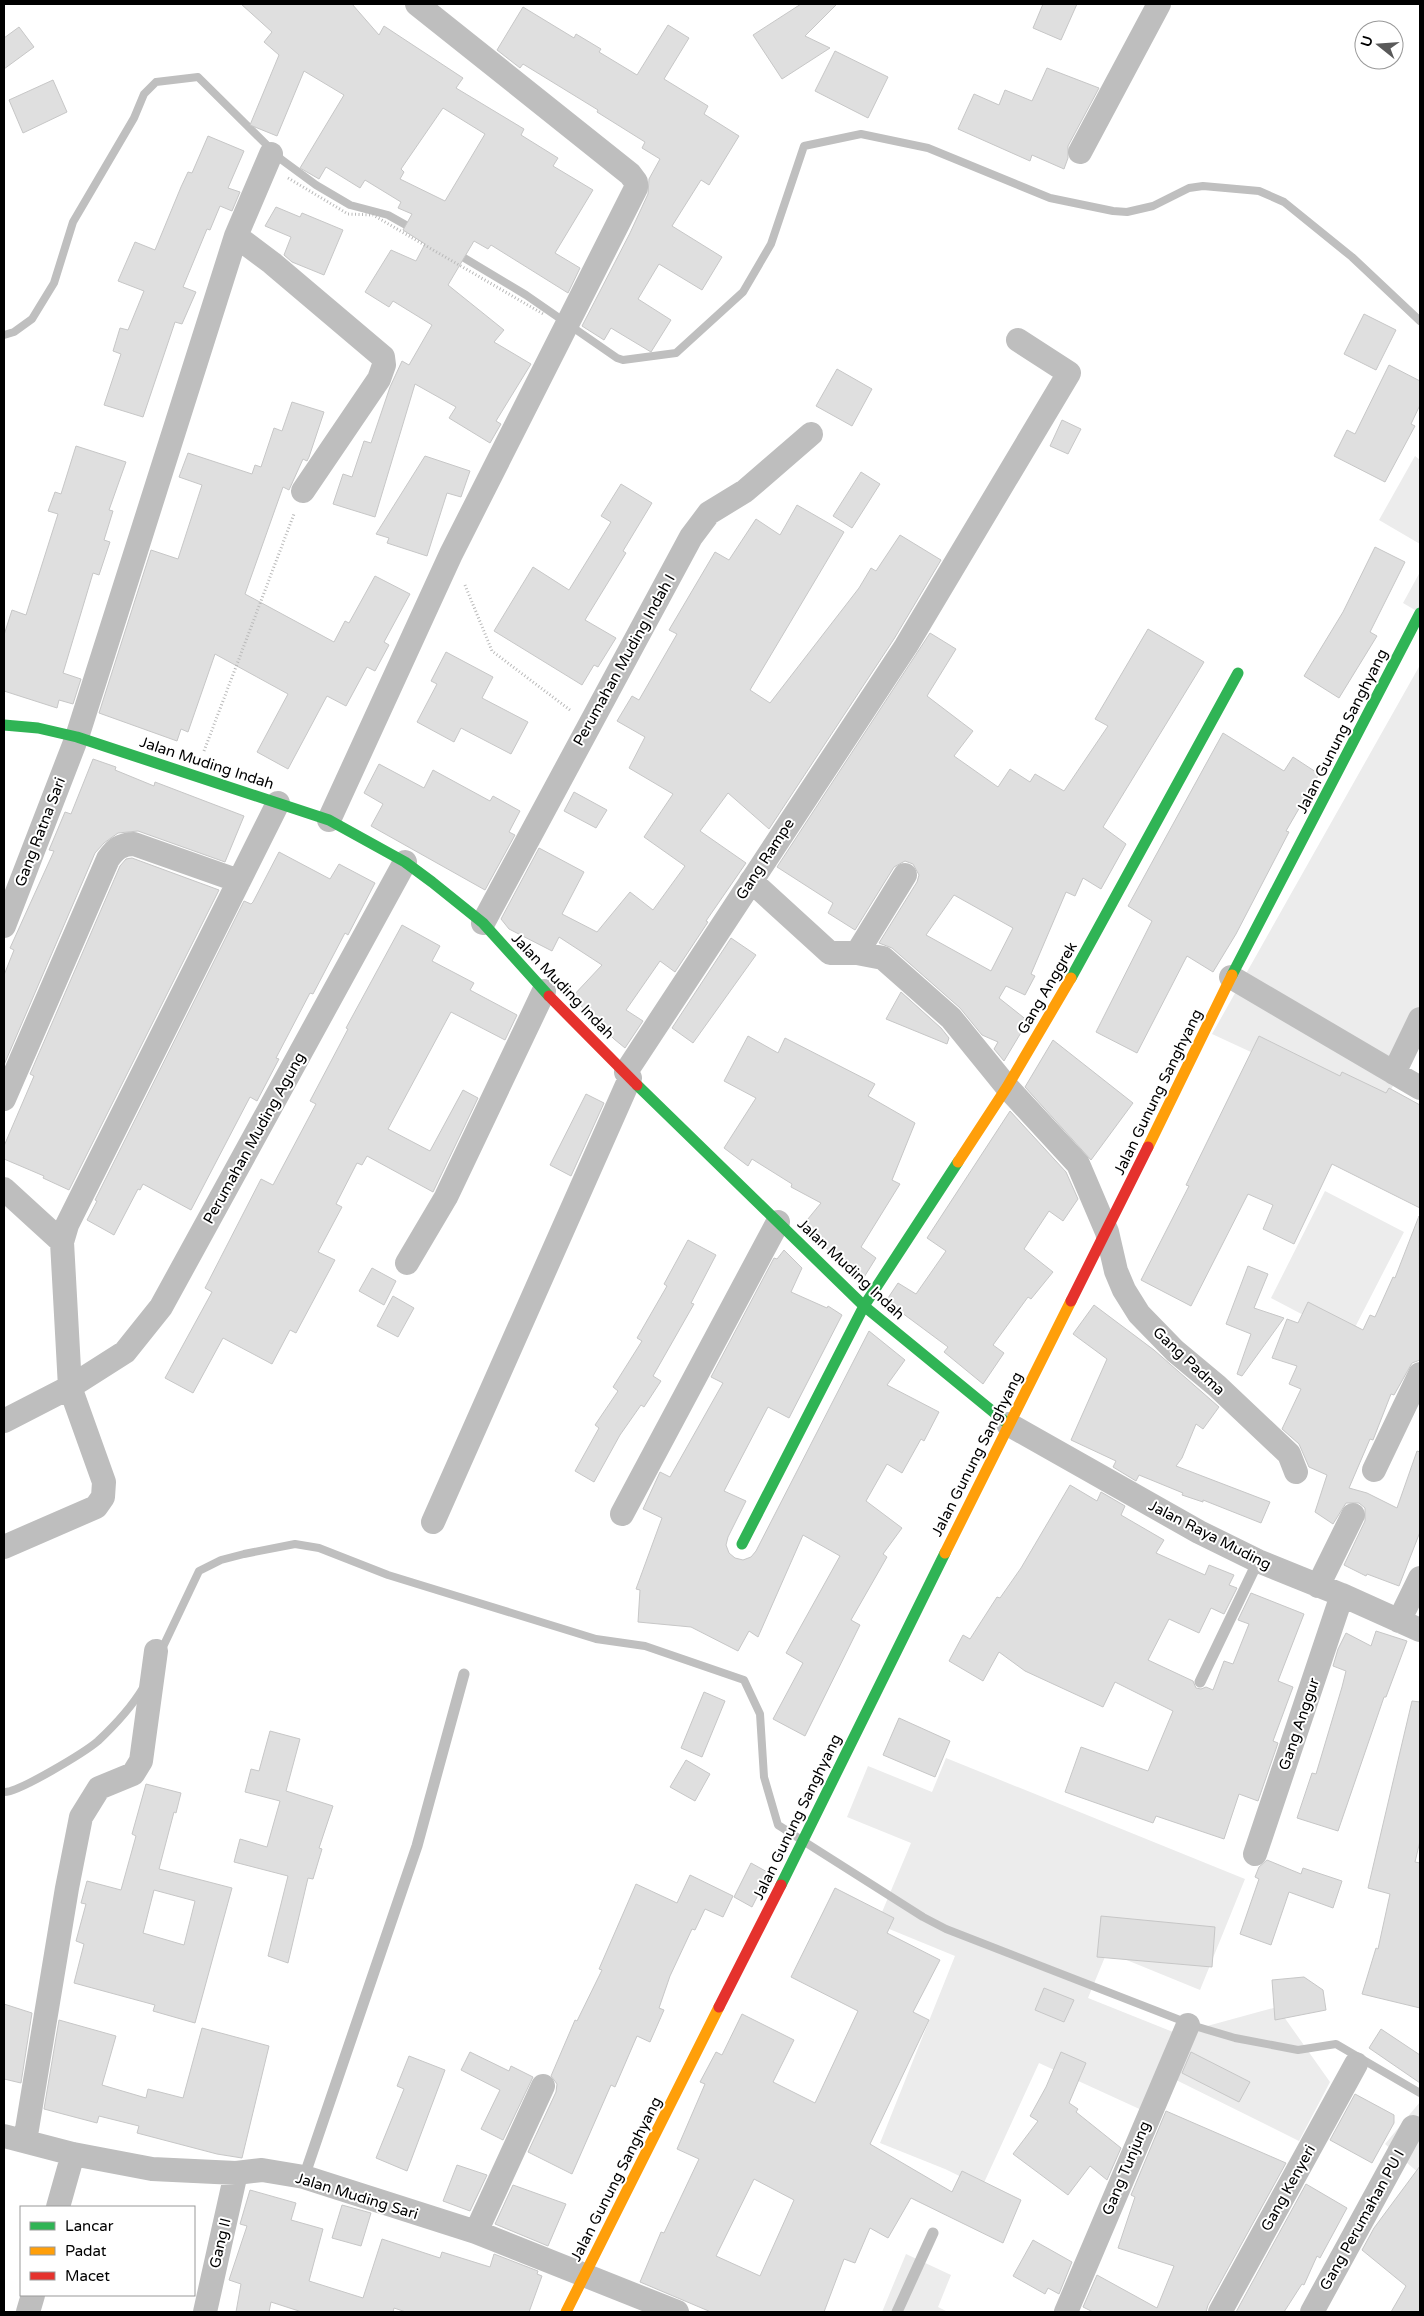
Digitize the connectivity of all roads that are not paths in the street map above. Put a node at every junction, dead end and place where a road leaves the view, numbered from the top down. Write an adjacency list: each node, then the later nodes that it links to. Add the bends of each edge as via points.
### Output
1 (417, 4): 14 (street, via 630,174 636,182 635,194 451,554)
2 (1159, 4): 3 (street)
3 (1080, 152)
4 (268, 159): 5 (street, Gang Ratna Sari)
5 (236, 236): 8 (street, via 383,357 379,379); 12 (street, Gang Ratna Sari)
6 (1018, 340): 18 (street, Gang Rampe, via 1069,372 906,646)
7 (811, 434): 19 (street, Perumahan Muding Indah I, via 746,491 709,513 691,537)
8 (303, 491)
9 (1420, 613): 22 (street, Jalan Gunung Sanghyang)
10 (1238, 673): 27 (street, Gang Anggrek, via 1059,999)
11 (4, 725): 12 (street, Jalan Muding Indah, via 38,728)
12 (77, 737): 13 (street, Jalan Muding Indah); 20 (street, Gang Ratna Sari)
13 (278, 803): 14 (street, Jalan Muding Indah); 17 (street)
14 (329, 820): 15 (street, Jalan Muding Indah)
15 (405, 862): 19 (street, Jalan Muding Indah); 37 (street, Perumahan Muding Agung, via 161,1307 125,1352)
16 (905, 875): 21 (street)
17 (239, 881): 29 (street, via 134,844 124,844 114,850); 33 (street, via 67,1225)
18 (751, 881): 21 (street, Gang Padma, via 830,953); 26 (street, Gang Rampe)
19 (483, 923): 23 (street, Jalan Muding Indah)
20 (4, 926)
21 (857, 953): 27 (street, Gang Padma, via 882,958 951,1018)
22 (1231, 977): 25 (street); 32 (street, Jalan Gunung Sanghyang)
23 (544, 991): 26 (street, Jalan Muding Indah); 34 (street, via 446,1197)
24 (1420, 1019): 25 (street)
25 (1394, 1073): 28 (street)
26 (628, 1075): 31 (street, Jalan Muding Indah); 44 (street, Gang Rampe)
27 (1006, 1087): 32 (street, Gang Padma, via 1078,1164); 35 (street, Gang Anggrek)
28 (1420, 1088)
29 (4, 1099)
30 (4, 1189): 33 (street)
31 (778, 1222): 35 (street, Jalan Muding Indah); 42 (street)
32 (1107, 1232): 39 (street, Jalan Gunung Sanghyang); 41 (street, Gang Padma, via 1116,1271 1139,1314 1289,1454)
33 (62, 1242): 37 (street)
34 (407, 1263)
35 (864, 1306): 39 (street, Jalan Muding Indah); 45 (street, Gang Anggrek)
36 (1420, 1374): 40 (street)
37 (70, 1387): 38 (street, Perumahan Muding Agung); 46 (street, via 104,1482 103,1497 96,1508)
38 (4, 1421)
39 (1008, 1424): 47 (street, Jalan Raya Muding); 67 (street, Jalan Gunung Sanghyang, via 812,1823)
40 (1374, 1470)
41 (1296, 1472)
42 (622, 1514)
43 (1353, 1515): 49 (street)
44 (432, 1522)
45 (742, 1544)
46 (4, 1546)
47 (1258, 1561): 49 (street, Jalan Raya Muding); 54 (lane)
48 (1420, 1578): 51 (street)
49 (1318, 1586): 50 (street, Jalan Raya Muding)
50 (1342, 1595): 51 (street, Jalan Raya Muding); 55 (street, Gang Anggur)
51 (1410, 1626)
52 (156, 1651): 60 (street, via 141,1761 133,1774 99,1788 81,1817)
53 (464, 1674): 63 (lane, via 418,1846)
54 (1200, 1682)
55 (1255, 1854)
56 (1188, 2025): 74 (street, Gang Tunjung)
57 (1356, 2064): 75 (street, Gang Kenyeri)
58 (543, 2086): 65 (street)
59 (1413, 2127): 76 (street, Gang Perumahan PU I)
60 (14, 2139): 61 (street, Jalan Muding Sari)
61 (73, 2154): 62 (street, Jalan Muding Sari, via 152,2169); 64 (street)
62 (236, 2173): 63 (street, Jalan Muding Sari, via 262,2170); 70 (street, Gang II)
63 (304, 2177): 65 (street, Jalan Muding Sari)
64 (58, 2206)
65 (476, 2232): 67 (street, Jalan Muding Sari)
66 (933, 2233): 73 (lane)
67 (584, 2275): 71 (street, Jalan Gunung Sanghyang); 72 (street, Jalan Muding Sari)
68 (33, 2296): 69 (street)
69 (28, 2312)
70 (205, 2312)
71 (566, 2312)
72 (677, 2312)
73 (897, 2312)
74 (1066, 2312)
75 (1220, 2312)
76 (1312, 2312)

